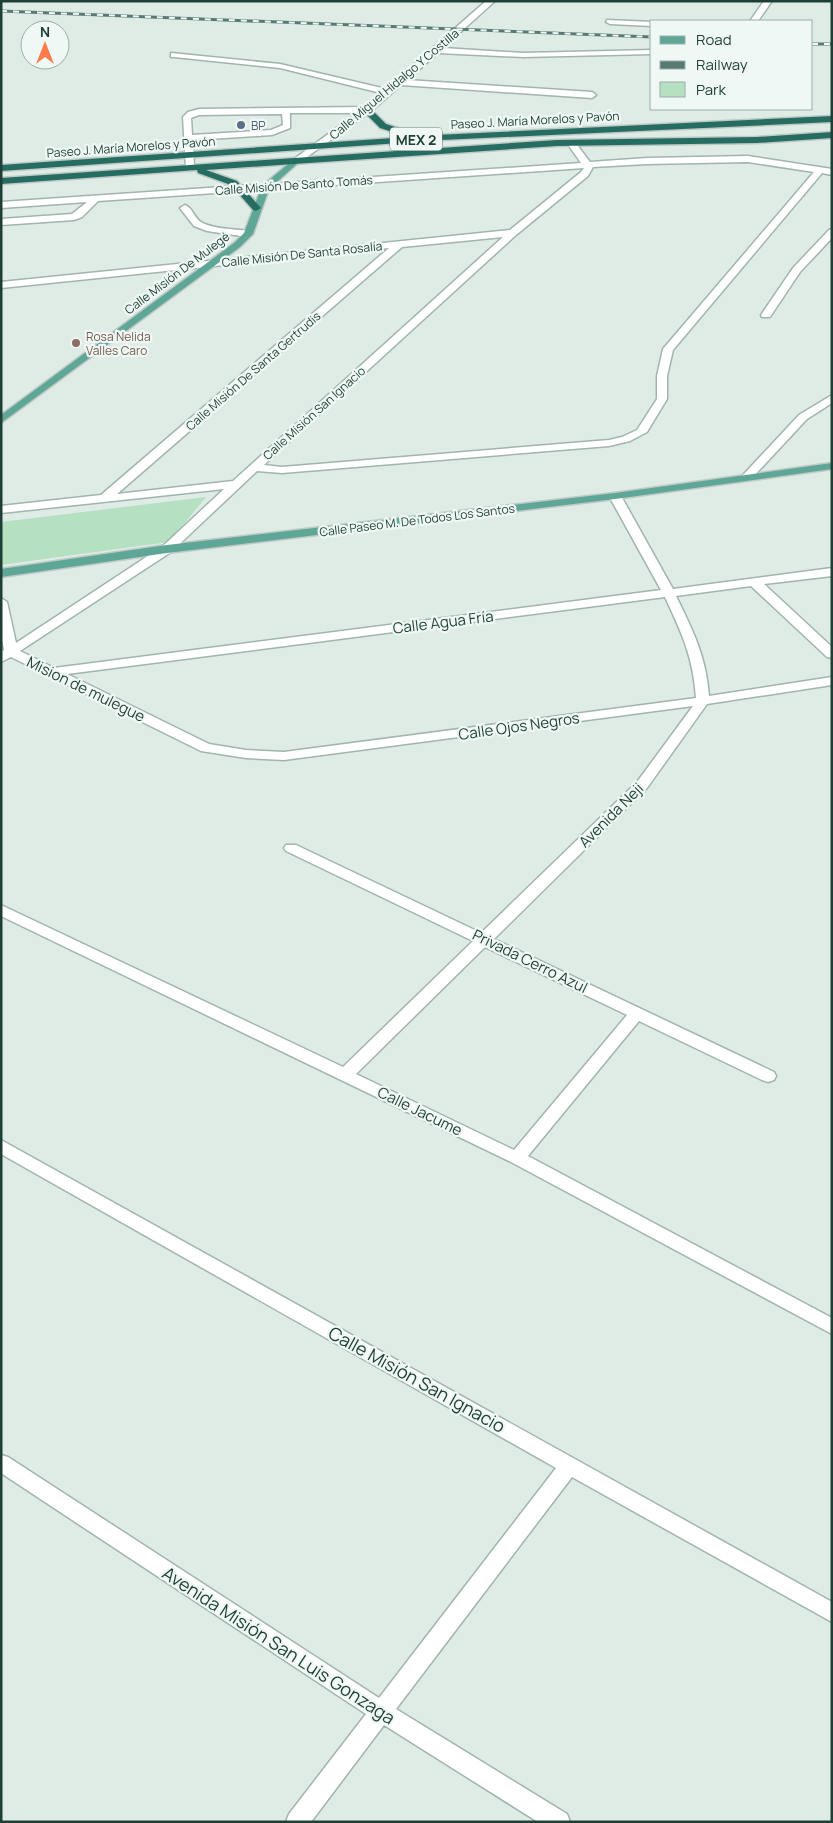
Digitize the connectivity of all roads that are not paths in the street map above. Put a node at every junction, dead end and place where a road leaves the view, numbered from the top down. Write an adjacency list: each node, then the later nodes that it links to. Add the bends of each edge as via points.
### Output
1 (492, 1): 6 (street, Calle Miguel Hidalgo Y Costilla)
2 (768, 1): 3 (street)
3 (755, 20)
4 (610, 22): 5 (street)
5 (650, 24)
6 (435, 50): 7 (street, via 523,55); 9 (street, Calle Miguel Hidalgo Y Costilla)
7 (650, 52)
8 (174, 55): 10 (street, via 280,66 362,89)
9 (400, 82): 10 (street, Calle Miguel Hidalgo Y Costilla); 11 (street)
10 (388, 92): 13 (street, Calle Miguel Hidalgo Y Costilla)
11 (592, 95)
12 (286, 110): 13 (street); 17 (street, via 287,126 283,129); 17 (street, via 191,114 187,117)
13 (366, 110): 16 (highway, via 383,126 393,130); 19 (street, Calle Miguel Hidalgo Y Costilla)
14 (832, 119): 16 (highway, Paseo J. María Morelos y Pavón / MEX 2)
15 (832, 135): 18 (highway, Paseo J. María Morelos y Pavón / MEX 2, via 758,140)
16 (442, 137): 19 (highway, Paseo J. María Morelos y Pavón / MEX 2)
17 (190, 138): 20 (street)
18 (571, 143): 21 (highway, Paseo J. María Morelos y Pavón / MEX 2); 22 (street)
19 (320, 146): 20 (highway, Paseo J. María Morelos y Pavón / MEX 2); 21 (street, Calle Miguel Hidalgo Y Costilla)
20 (190, 155): 23 (highway, Paseo J. María Morelos y Pavón / MEX 2); 24 (street)
21 (294, 162): 24 (highway, Paseo J. María Morelos y Pavón / MEX 2); 27 (main road, Calle Misión De Mulegé)
22 (587, 164): 25 (street, Calle Misión De Santo Tomás, via 723,158 769,161); 27 (street, Calle Misión De Santo Tomás); 35 (street, Calle Misión San Ignacio, via 586,174)
23 (1, 168)
24 (190, 168): 26 (highway, Paseo J. María Morelos y Pavón / MEX 2); 28 (highway, via 225,178)
25 (826, 171): 44 (street, via 758,241 668,349 662,376 662,399 641,432 609,443 282,470)
26 (1, 181)
27 (265, 188): 28 (street, Calle Misión De Santo Tomás); 32 (main road, Calle Misión De Mulegé)
28 (240, 189): 29 (street, Calle Misión De Santo Tomás); 32 (highway)
29 (95, 199): 30 (street, Calle Misión De Santo Tomás); 33 (street, via 74,217)
30 (1, 205)
31 (185, 208): 36 (street, via 197,224)
32 (256, 208): 36 (main road, Calle Misión De Mulegé)
33 (1, 222)
34 (832, 232): 40 (street, via 796,270)
35 (513, 233): 37 (street, Calle Misión De Santa Rosalía); 44 (street, Calle Misión San Ignacio)
36 (248, 234): 38 (main road, Calle Misión De Mulegé)
37 (401, 243): 38 (street, Calle Misión De Santa Rosalía); 48 (street, Calle Misión De Santa Gertrudis)
38 (214, 263): 39 (street, Calle Misión De Santa Rosalía); 42 (main road, Calle Misión De Mulegé)
39 (1, 285)
40 (766, 315)
41 (832, 398): 45 (street, via 802,417)
42 (1, 420)
43 (832, 466): 45 (main road, Calle Paseo M. De Todos Los Santos)
44 (254, 467): 46 (street, Calle Misión San Ignacio)
45 (747, 478): 47 (main road, Calle Paseo M. De Todos Los Santos)
46 (236, 484): 48 (street); 50 (street, Calle Misión San Ignacio)
47 (615, 496): 50 (main road, Calle Paseo M. De Todos Los Santos); 54 (street)
48 (105, 498): 49 (street)
49 (1, 510)
50 (167, 549): 52 (main road, Calle Paseo M. De Todos Los Santos); 57 (street, Calle Misión San Ignacio)
51 (832, 572): 53 (street, Calle Agua Fría)
52 (1, 573)
53 (755, 582): 54 (street, Calle Agua Fría); 56 (street)
54 (669, 593): 58 (street, Calle Agua Fría); 60 (street, via 694,647 701,676)
55 (1, 602): 57 (street, Mision de mulegue)
56 (832, 654)
57 (6, 655): 58 (street, Mision de mulegue)
58 (54, 672): 61 (street, Mision de mulegue)
59 (832, 681): 60 (street, Calle Ojos Negros)
60 (702, 701): 61 (street, Calle Ojos Negros, via 284,756); 64 (street, Avenida Neji, via 642,785)
61 (206, 748)
62 (291, 848): 64 (street, Privada Cerro Azul)
63 (1, 910): 66 (street, Calle Jacume)
64 (484, 940): 65 (street, Privada Cerro Azul); 66 (street, Avenida Neji)
65 (637, 1012): 67 (street, Privada Cerro Azul); 69 (street)
66 (345, 1075): 69 (street, Calle Jacume)
67 (768, 1076)
68 (1, 1146): 72 (street, Calle Misión San Ignacio)
69 (517, 1158): 70 (street, Calle Jacume)
70 (832, 1327)
71 (1, 1464): 74 (street, Avenida Misión San Luis Gonzaga)
72 (570, 1465): 73 (street, Calle Misión San Ignacio); 74 (street)
73 (832, 1613)
74 (380, 1712): 75 (street); 76 (street, Avenida Misión San Luis Gonzaga)
75 (297, 1822)
76 (558, 1822)

